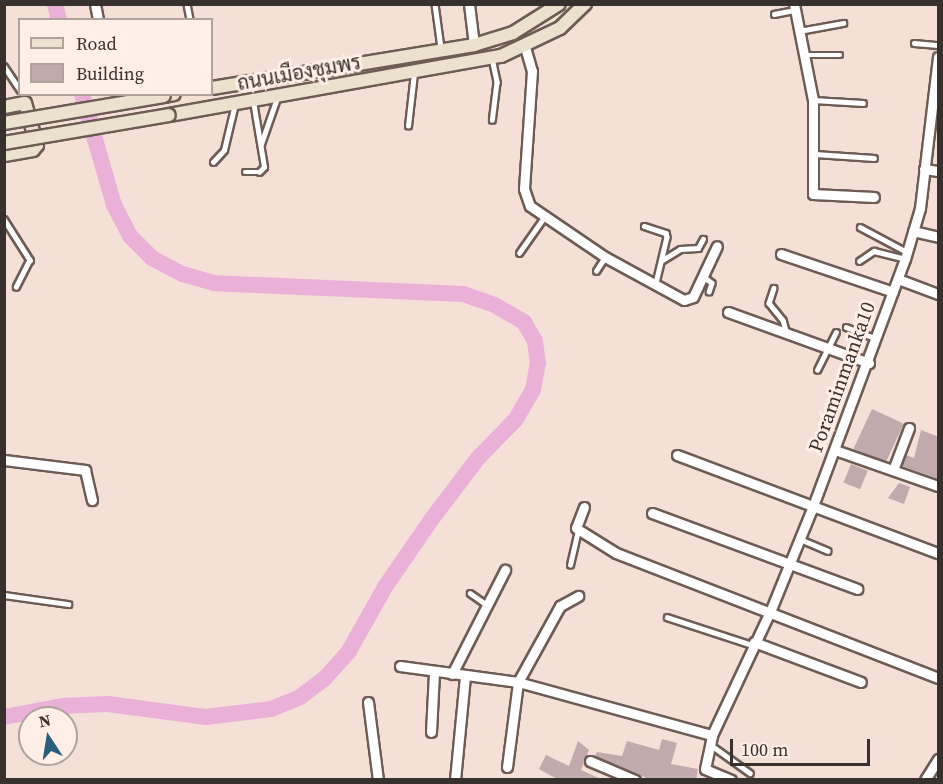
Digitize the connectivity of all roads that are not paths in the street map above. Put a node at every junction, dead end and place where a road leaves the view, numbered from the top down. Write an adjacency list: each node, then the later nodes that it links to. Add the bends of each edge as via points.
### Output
1 (435, 4): 13 (lane)
2 (469, 4): 10 (street)
3 (559, 4): 10 (main road, ถนนเมืองชุมพร, via 513,33)
4 (585, 4): 12 (main road, ถนนเมืองชุมพร, via 560,28)
5 (794, 7): 6 (lane); 8 (street)
6 (774, 14)
7 (843, 23): 8 (lane)
8 (799, 31): 14 (street)
9 (914, 43): 11 (lane)
10 (474, 45): 13 (main road, ถนนเมืองชุมพร)
11 (939, 45)
12 (525, 47): 17 (main road, ถนนเมืองชุมพร); 43 (street, via 532,71 524,198)
13 (441, 50): 21 (main road, ถนนเมืองชุมพร)
14 (804, 55): 15 (lane); 25 (street)
15 (840, 55)
16 (939, 57): 39 (street, Poraminmanka10)
17 (492, 58): 19 (main road, ถนนเมืองชุมพร); 30 (lane, via 497,82)
18 (4, 66): 20 (lane)
19 (414, 73): 23 (main road, ถนนเมืองชุมพร); 32 (lane)
20 (18, 87)
21 (213, 88)
22 (163, 96): 31 (main road, bridge)
23 (278, 96): 26 (main road, ถนนเมืองชุมพร); 34 (lane)
24 (23, 99): 29 (main road); 36 (main road, via 36,148)
25 (813, 100): 27 (lane); 35 (street)
26 (253, 101): 28 (main road, ถนนเมืองชุมพร); 34 (lane)
27 (863, 103)
28 (235, 104): 33 (main road, ถนนเมืองชุมพร, bridge); 38 (lane, via 224,150)
29 (4, 107)
30 (492, 120)
31 (4, 123)
32 (408, 126)
33 (4, 143)
34 (260, 146): 41 (lane, via 262,171)
35 (815, 154): 37 (lane); 42 (street, via 813,194)
36 (4, 155)
37 (874, 158)
38 (213, 162)
39 (924, 169): 40 (street); 47 (street, Poraminmanka10)
40 (939, 171)
41 (245, 172)
42 (874, 197)
43 (546, 216): 51 (lane); 54 (street)
44 (4, 219): 61 (lane, via 30,260)
45 (644, 226): 55 (lane, via 666,233)
46 (860, 227): 53 (lane)
47 (913, 231): 48 (street); 53 (street, Poraminmanka10)
48 (939, 237)
49 (703, 239): 55 (lane, via 698,248 680,249)
50 (717, 246): 58 (street)
51 (519, 253)
52 (781, 254): 64 (street)
53 (906, 256): 56 (lane, via 874,251); 59 (street, Poraminmanka10)
54 (605, 257): 57 (lane); 60 (street)
55 (661, 261): 60 (lane)
56 (859, 261)
57 (596, 271)
58 (703, 276): 60 (street, via 689,301); 63 (lane, via 712,283)
59 (898, 279): 64 (street, Poraminmanka10); 65 (street)
60 (655, 286)
61 (15, 287)
62 (774, 288): 69 (lane, via 769,303 783,320)
63 (709, 292)
64 (893, 292): 70 (street, Poraminmanka10)
65 (939, 294)
66 (728, 312): 69 (street)
67 (846, 327): 70 (lane)
68 (836, 332): 71 (lane)
69 (787, 334): 71 (street)
70 (877, 339): 72 (street, Poraminmanka10)
71 (829, 349): 72 (street); 73 (lane)
72 (868, 363): 75 (street, Poraminmanka10)
73 (817, 370)
74 (909, 428): 78 (street)
75 (836, 450): 78 (street); 81 (street, Poraminmanka10)
76 (677, 455): 81 (street)
77 (4, 460): 80 (street, via 85,470)
78 (893, 471): 79 (street)
79 (939, 486)
80 (92, 500)
81 (813, 506): 85 (street, Poraminmanka10); 87 (street)
82 (584, 507): 84 (street)
83 (652, 513): 88 (street)
84 (578, 530): 89 (lane); 97 (street, via 616,553)
85 (800, 538): 86 (lane); 88 (street, Poraminmanka10)
86 (828, 551)
87 (939, 553)
88 (790, 561): 91 (street); 97 (street, Poraminmanka10)
89 (570, 564)
90 (505, 570): 96 (street)
91 (857, 589)
92 (470, 593): 96 (lane)
93 (4, 595): 95 (lane)
94 (578, 596): 105 (street, via 560,606)
95 (68, 604)
96 (487, 605): 102 (street)
97 (770, 612): 99 (street, Poraminmanka10); 104 (street)
98 (667, 616): 99 (lane)
99 (753, 643): 106 (street); 109 (street, Poraminmanka10)
100 (400, 666): 101 (street)
101 (434, 672): 102 (street); 108 (street)
102 (452, 674): 103 (street)
103 (465, 677): 105 (street); 116 (street)
104 (939, 678)
105 (518, 682): 109 (street); 112 (street)
106 (861, 682)
107 (368, 702): 115 (street)
108 (431, 732)
109 (711, 739): 113 (street, Poraminmanka10); 114 (lane)
110 (939, 759): 120 (street)
111 (590, 761): 117 (street)
112 (507, 767)
113 (705, 769): 118 (street, Poraminmanka10); 119 (street)
114 (750, 773)
115 (378, 780)
116 (455, 780)
117 (635, 780)
118 (703, 780)
119 (731, 780)
120 (925, 780)

